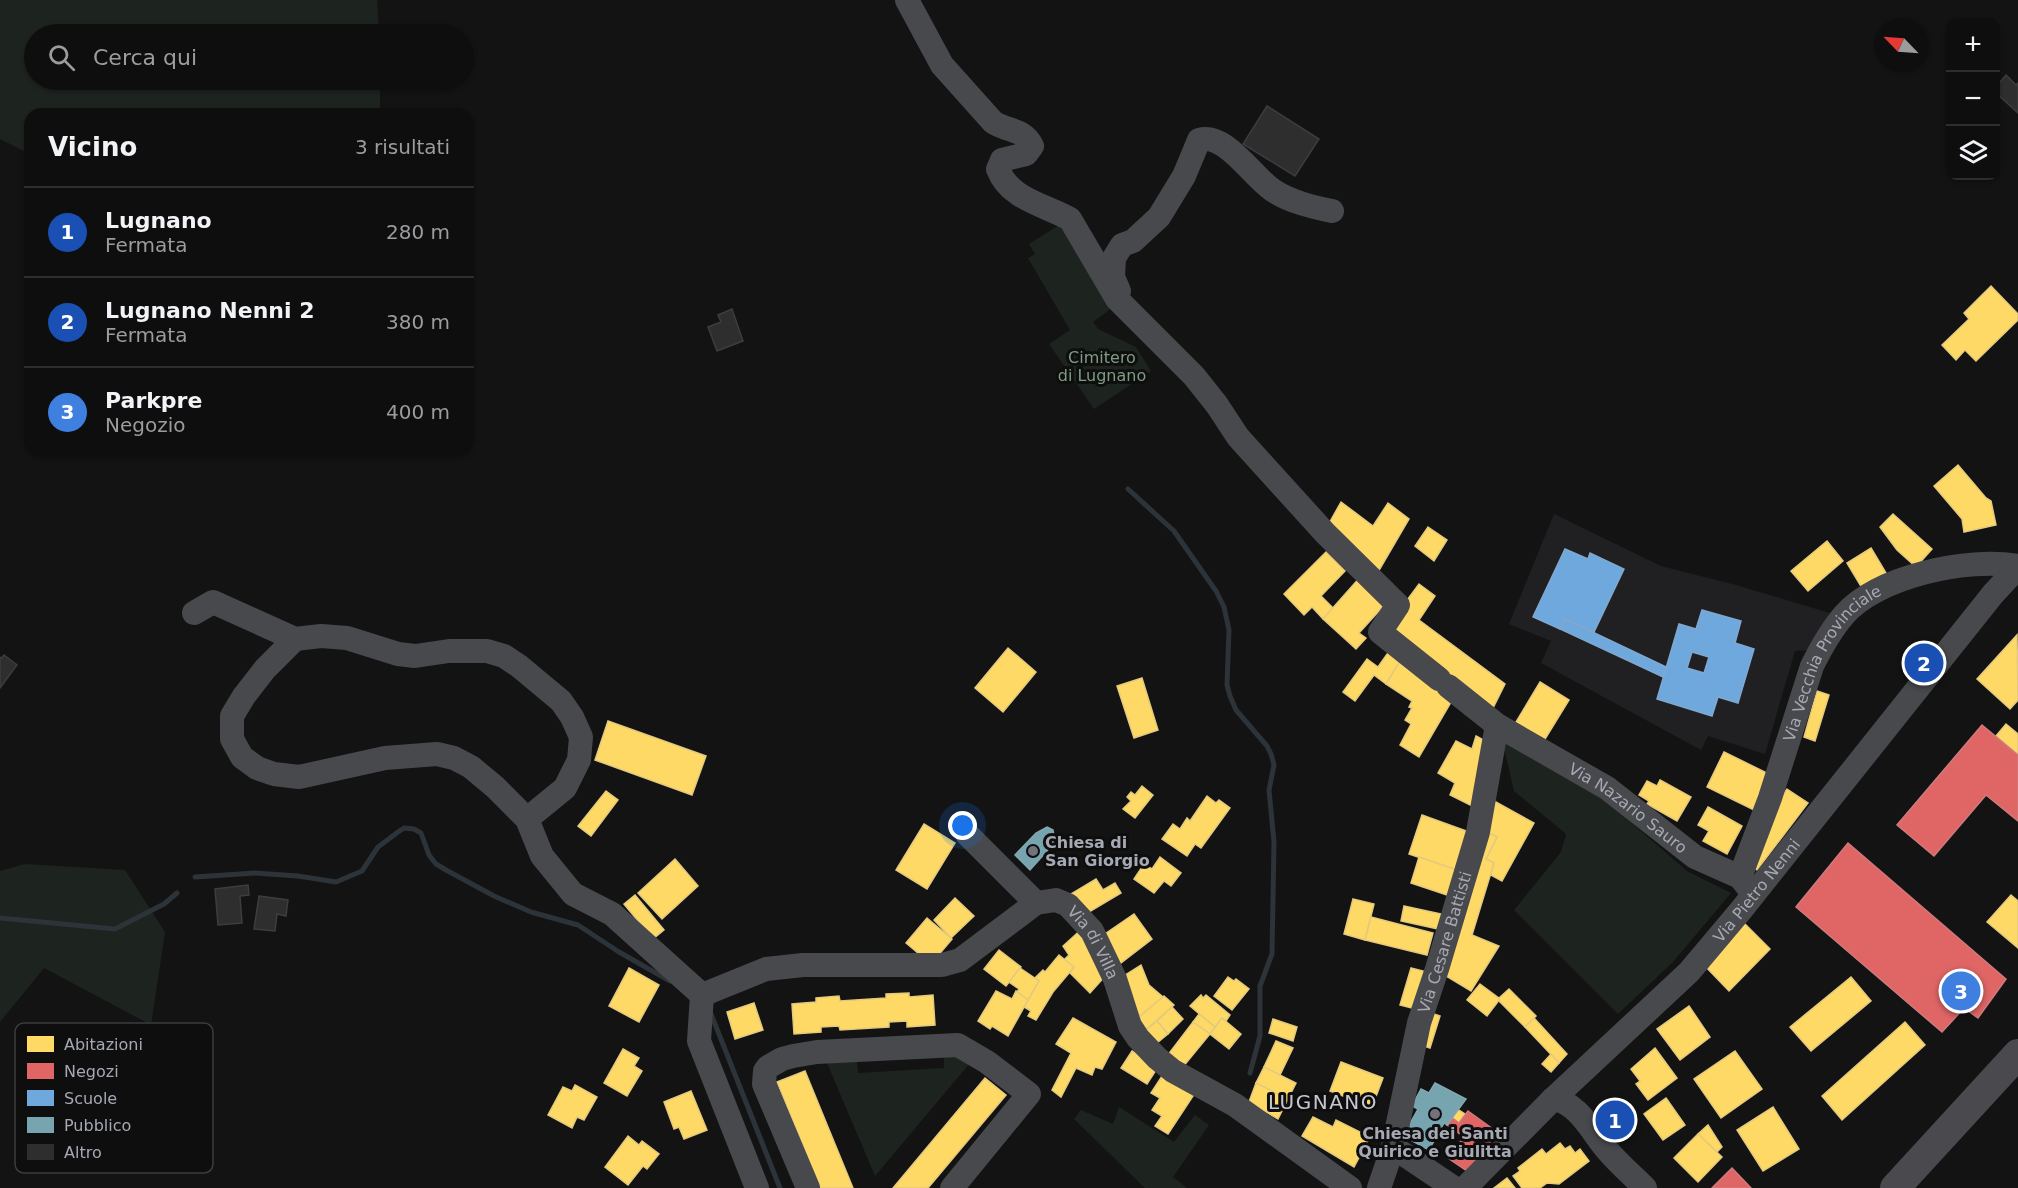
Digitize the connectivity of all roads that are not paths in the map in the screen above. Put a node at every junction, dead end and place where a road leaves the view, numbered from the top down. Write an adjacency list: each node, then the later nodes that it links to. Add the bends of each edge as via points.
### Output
1 (907, 0): 3 (street, via 942,65 993,122 1028,137 1032,146 1026,154 1002,160 998,169 1001,176 1037,206 1070,219)
2 (1332, 212): 3 (street, via 1274,191 1222,144 1206,138 1199,140 1184,176 1159,217 1133,241 1122,245 1114,258 1113,277)
3 (1129, 313): 7 (street, via 1194,376 1238,437 1325,533 1398,604 1380,632)
4 (2018, 566): 10 (street, Via Pietro Nenni); 10 (street, Via Vecchia Provinciale, via 1986,562 1922,573 1864,598 1845,614 1812,666)
5 (194, 613): 6 (street, via 213,603)
6 (296, 639): 8 (street, via 347,638 415,656 487,651 504,656 540,682 561,700 572,717 581,737 579,760 564,788); 8 (street, via 265,669 232,717 232,739 242,757 274,774 299,777 385,758 436,754 471,767)
7 (1497, 725): 10 (street, Via Nazario Sauro, via 1607,788 1695,857); 17 (street, Via Cesare Battisti, via 1478,832 1419,1023)
8 (527, 819): 12 (street, via 542,856 573,894 612,914)
9 (967, 834): 11 (street)
10 (1747, 886): 14 (street, Via Pietro Nenni, via 1689,972)
11 (1036, 903): 12 (street, via 953,963 766,969); 22 (street, Via di Villa, via 1056,900 1068,904 1092,931 1115,980 1130,1026 1157,1058 1173,1071 1235,1104)
12 (702, 995): 19 (street, via 699,1041)
13 (2018, 1054): 27 (main road)
14 (1578, 1075): 15 (street, Via Pietro Nenni); 16 (street, via 1576,1096)
15 (1548, 1104): 16 (street, via 1569,1105); 18 (street); 25 (street, Via Pietro Nenni)
16 (1584, 1119): 18 (street)
17 (1393, 1147): 23 (street, Via Cesare Battisti); 24 (street)
18 (1607, 1150): 26 (street)
19 (757, 1188)
20 (808, 1188): 21 (street, via 764,1084 768,1067 782,1059 817,1052 958,1045 1029,1094)
21 (952, 1188)
22 (1350, 1188)
23 (1380, 1188)
24 (1454, 1188)
25 (1465, 1188)
26 (1645, 1188)
27 (1895, 1188)

